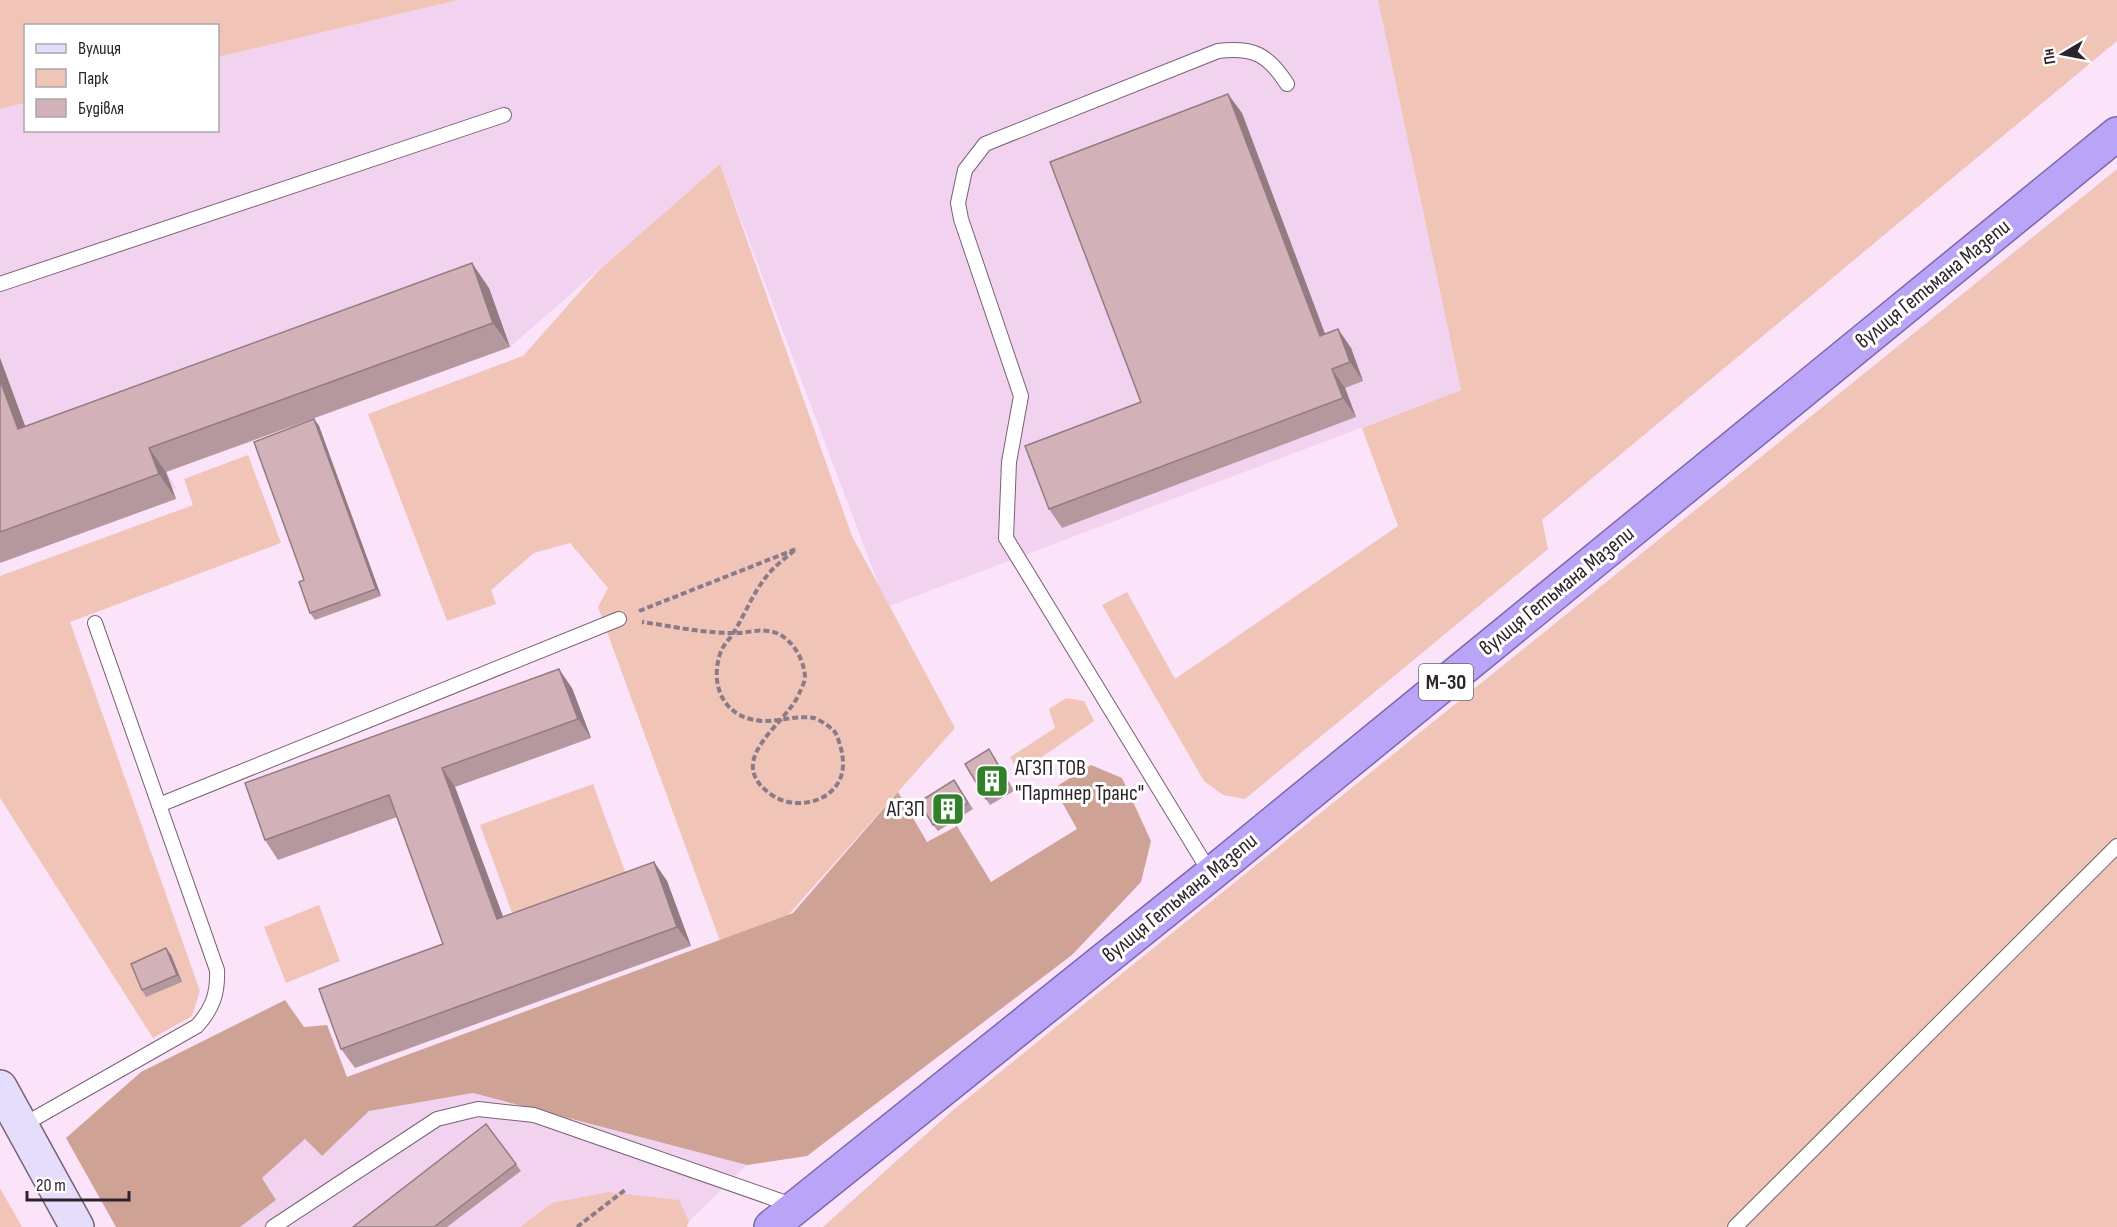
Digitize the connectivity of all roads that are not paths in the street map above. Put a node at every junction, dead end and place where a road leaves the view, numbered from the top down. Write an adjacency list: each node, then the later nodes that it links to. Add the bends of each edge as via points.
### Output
1 (1287, 84): 9 (lane, via 1276,66 1259,54 1239,48 1218,51 985,144 965,170 960,186 961,219 1021,396 1009,462 1006,538)
2 (504, 115): 4 (lane)
3 (2117, 134): 9 (highway, вулиця Гетьмана Мазепи / М-30)
4 (0, 284)
5 (619, 619): 7 (lane)
6 (95, 623): 7 (lane)
7 (159, 805): 11 (lane, via 217,970 214,1000 197,1026)
8 (2117, 846): 16 (lane)
9 (1211, 874): 12 (highway, вулиця Гетьмана Мазепи / М-30)
10 (0, 1087): 11 (main road)
11 (23, 1125): 13 (main road)
12 (797, 1206): 14 (lane, via 534,1115 478,1109 437,1119); 15 (highway, вулиця Гетьмана Мазепи / М-30)
13 (77, 1227)
14 (273, 1227)
15 (771, 1227)
16 (1735, 1227)

